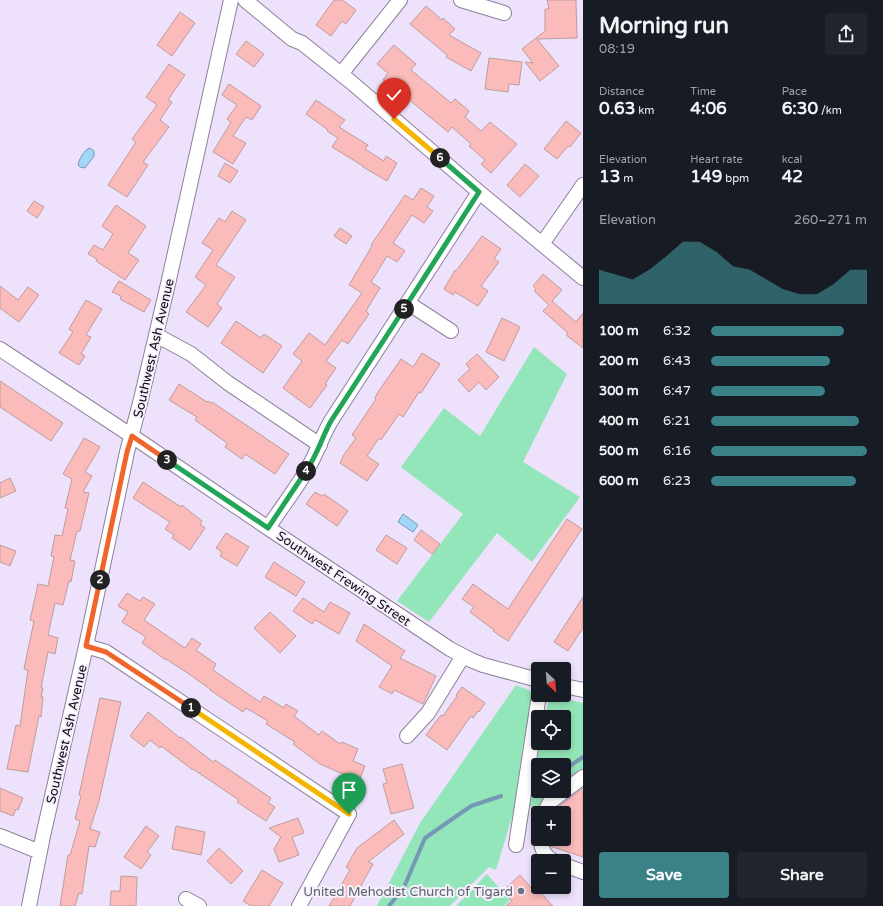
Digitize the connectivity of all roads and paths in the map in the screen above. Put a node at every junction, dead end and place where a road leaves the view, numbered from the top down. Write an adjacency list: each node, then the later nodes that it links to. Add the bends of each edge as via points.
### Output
1 (230, 0): 13 (street, Southwest Ash Avenue)
2 (245, 0): 6 (street)
3 (400, 0): 6 (street)
4 (461, 0): 5 (street)
5 (504, 13)
6 (341, 74): 8 (street)
7 (583, 185): 9 (street)
8 (479, 192): 9 (street); 11 (street)
9 (542, 244): 10 (street)
10 (583, 278)
11 (408, 303): 12 (street); 16 (street, via 331,421)
12 (451, 331)
13 (156, 335): 15 (street, Southwest Ash Avenue); 16 (street, via 190,354)
14 (0, 349): 15 (street, Southwest Frewing Street)
15 (132, 436): 17 (street, Southwest Frewing Street); 18 (street, Southwest Ash Avenue)
16 (320, 445): 17 (street, via 308,469)
17 (268, 528): 19 (street, Southwest Frewing Street)
18 (86, 646): 29 (street, Southwest Ash Avenue); 35 (street, via 106,652 349,814)
19 (463, 656): 20 (street, Southwest Frewing Street, via 483,665); 24 (street, via 428,713)
20 (531, 678)
21 (571, 687): 22 (street)
22 (583, 690)
23 (538, 702): 28 (street)
24 (406, 736)
25 (583, 777): 26 (street)
26 (548, 806)
27 (0, 836): 29 (street)
28 (516, 845)
29 (40, 852): 33 (street, Southwest Ash Avenue)
30 (571, 868): 31 (street)
31 (583, 872)
32 (186, 899): 34 (street)
33 (29, 906)
34 (199, 906)
35 (299, 906)

